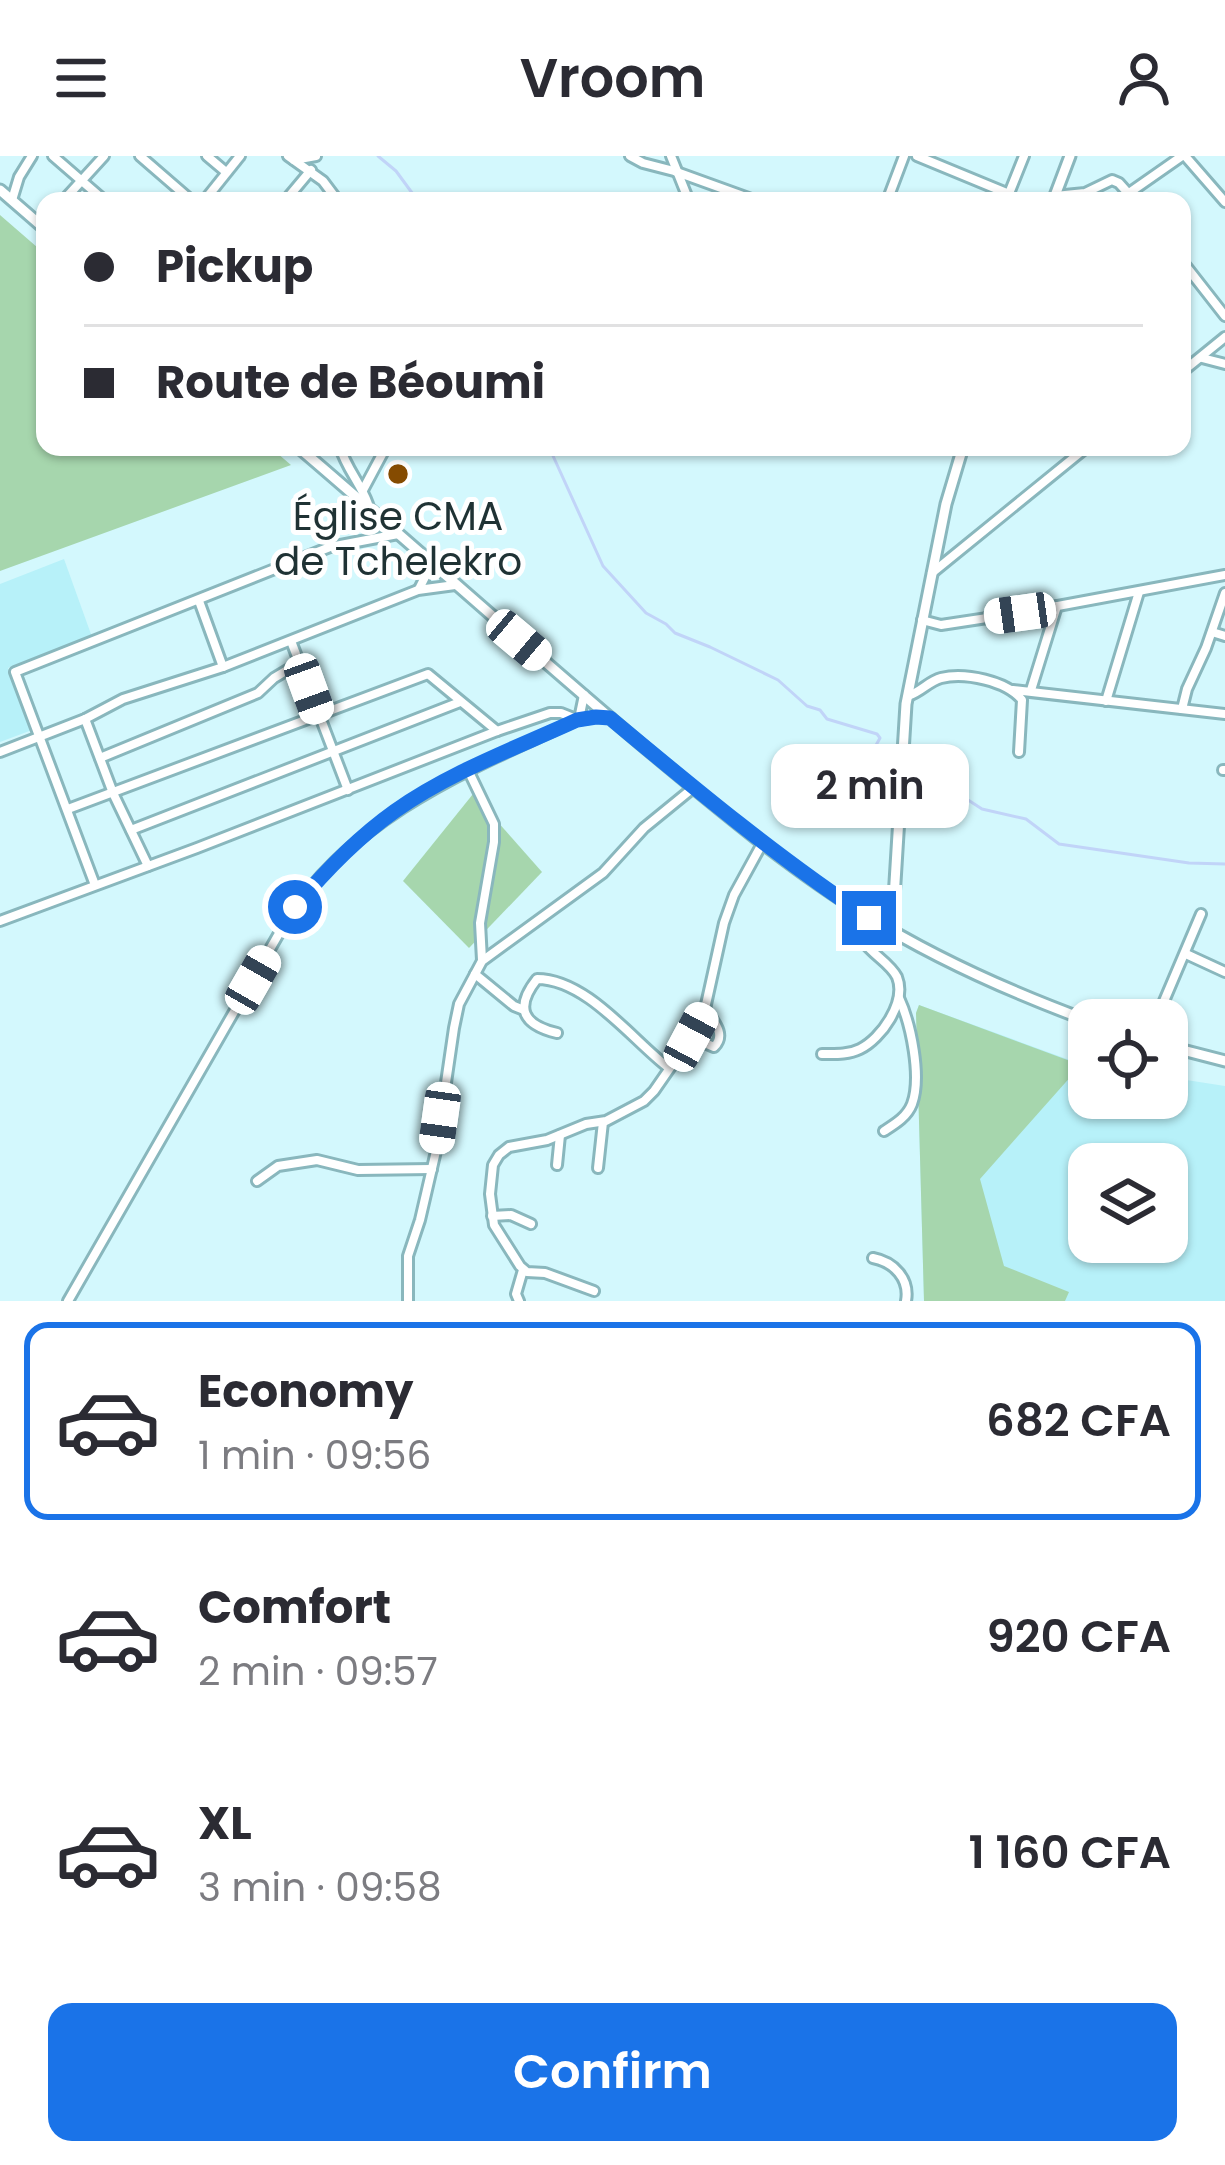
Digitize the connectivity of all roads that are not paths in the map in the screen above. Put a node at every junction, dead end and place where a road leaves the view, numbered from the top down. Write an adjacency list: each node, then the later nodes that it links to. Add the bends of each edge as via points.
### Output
1 (32, 156): 36 (street)
2 (53, 156): 19 (street)
3 (104, 156): 19 (street)
4 (140, 156): 23 (street)
5 (207, 156): 18 (street)
6 (240, 156): 18 (street)
7 (316, 156): 15 (street)
8 (630, 156): 17 (street)
9 (671, 156): 17 (street)
10 (904, 156): 29 (street)
11 (917, 156): 30 (street)
12 (1024, 156): 31 (street)
13 (1070, 156): 32 (main road)
14 (1184, 156): 35 (street); 37 (street)
15 (291, 158): 16 (street)
16 (310, 170): 25 (street); 26 (street)
17 (674, 171): 27 (street); 28 (street)
18 (226, 172): 24 (street)
19 (82, 181): 21 (street); 22 (street)
20 (0, 190): 36 (main road)
21 (72, 192)
22 (95, 192)
23 (182, 192)
24 (211, 192)
25 (292, 192)
26 (331, 192)
27 (684, 192)
28 (733, 192)
29 (891, 192)
30 (995, 192)
31 (1010, 192)
32 (1056, 192)
33 (1087, 192): 34 (street, via 1112,181)
34 (1127, 192)
35 (1138, 192)
36 (12, 200): 38 (main road)
37 (1225, 202)
38 (36, 219)
39 (1191, 273): 40 (street)
40 (1225, 316)
41 (1225, 337): 42 (street)
42 (1200, 358): 43 (street); 44 (street)
43 (1225, 364)
44 (1191, 365)
45 (308, 456): 51 (main road)
46 (344, 456): 50 (street)
47 (381, 456): 50 (street)
48 (960, 456): 54 (main road)
49 (1076, 456): 54 (street)
50 (363, 490): 51 (street)
51 (369, 509): 52 (main road)
52 (398, 534): 53 (main road); 60 (street, via 330,548)
53 (431, 565): 56 (main road); 57 (street)
54 (931, 574): 62 (main road)
55 (1225, 575): 58 (street)
56 (454, 585): 57 (street); 70 (main road)
57 (418, 590): 65 (street)
58 (1139, 592): 61 (street); 73 (street)
59 (1225, 593): 63 (street)
60 (199, 601): 67 (street); 81 (street, via 15,672)
61 (1057, 606): 62 (street, via 941,625); 69 (street)
62 (922, 620): 71 (main road)
63 (1212, 632): 64 (street); 74 (street)
64 (1225, 636)
65 (291, 641): 66 (street); 67 (street)
66 (299, 663): 76 (street); 85 (street, via 258,693)
67 (223, 667): 78 (street)
68 (1013, 690): 69 (street); 71 (street, via 961,676); 84 (street, via 1022,700)
69 (1031, 690): 73 (street)
70 (584, 695): 77 (main road); 79 (street)
71 (908, 696): 98 (main road)
72 (462, 701): 76 (street, via 428,674); 80 (street); 83 (street)
73 (1106, 701): 74 (street)
74 (1182, 709): 75 (street)
75 (1225, 714)
76 (319, 716): 83 (street); 89 (street)
77 (610, 718): 79 (street); 87 (main road)
78 (85, 719): 81 (street); 85 (street)
79 (578, 720): 80 (street, via 550,713); 86 (street)
80 (497, 731): 88 (street)
81 (39, 737): 82 (street); 90 (street)
82 (0, 752)
83 (334, 752): 88 (street); 91 (street)
84 (1019, 752)
85 (100, 758): 89 (street)
86 (468, 770): 100 (street, via 494,824); 126 (street, via 380,823 295,907)
87 (693, 788): 92 (main road); 100 (street, via 603,873)
88 (348, 790): 93 (street)
89 (112, 793): 90 (street); 91 (street)
90 (68, 809): 94 (street)
91 (131, 830): 93 (street)
92 (764, 842): 96 (main road); 105 (street, via 724,923)
93 (148, 866): 94 (street)
94 (95, 885): 97 (street)
95 (1201, 914): 99 (street)
96 (869, 918): 98 (main road); 103 (street, via 864,942 896,977)
97 (0, 921)
98 (892, 931): 107 (main road)
99 (1186, 953): 101 (street); 104 (street)
100 (482, 961): 102 (street)
101 (1225, 972)
102 (475, 974): 106 (street); 119 (street, via 459,1004)
103 (899, 997): 111 (street, via 886,1026 861,1049); 115 (street, via 911,1034 914,1091 905,1114)
104 (1165, 999)
105 (705, 1009): 109 (street); 109 (street, via 720,1040 709,1047)
106 (524, 1010): 108 (street, via 536,1027); 113 (street, via 537,979 562,985 620,1022)
107 (1068, 1013)
108 (557, 1034)
109 (691, 1037): 113 (street)
110 (1188, 1051): 112 (main road)
111 (822, 1054)
112 (1225, 1061)
113 (669, 1068): 114 (street, via 644,1101)
114 (603, 1121): 116 (street); 118 (street)
115 (884, 1131)
116 (560, 1135): 117 (street); 121 (street, via 499,1155 490,1176)
117 (557, 1165)
118 (598, 1168)
119 (432, 1169): 120 (street, via 368,1171 317,1160 278,1166); 127 (street, via 408,1256)
120 (257, 1180)
121 (492, 1216): 122 (street); 124 (street)
122 (531, 1224)
123 (873, 1258): 129 (street, via 903,1278)
124 (523, 1270): 125 (street); 128 (street)
125 (594, 1291)
126 (68, 1301)
127 (408, 1301)
128 (519, 1301)
129 (907, 1301)

